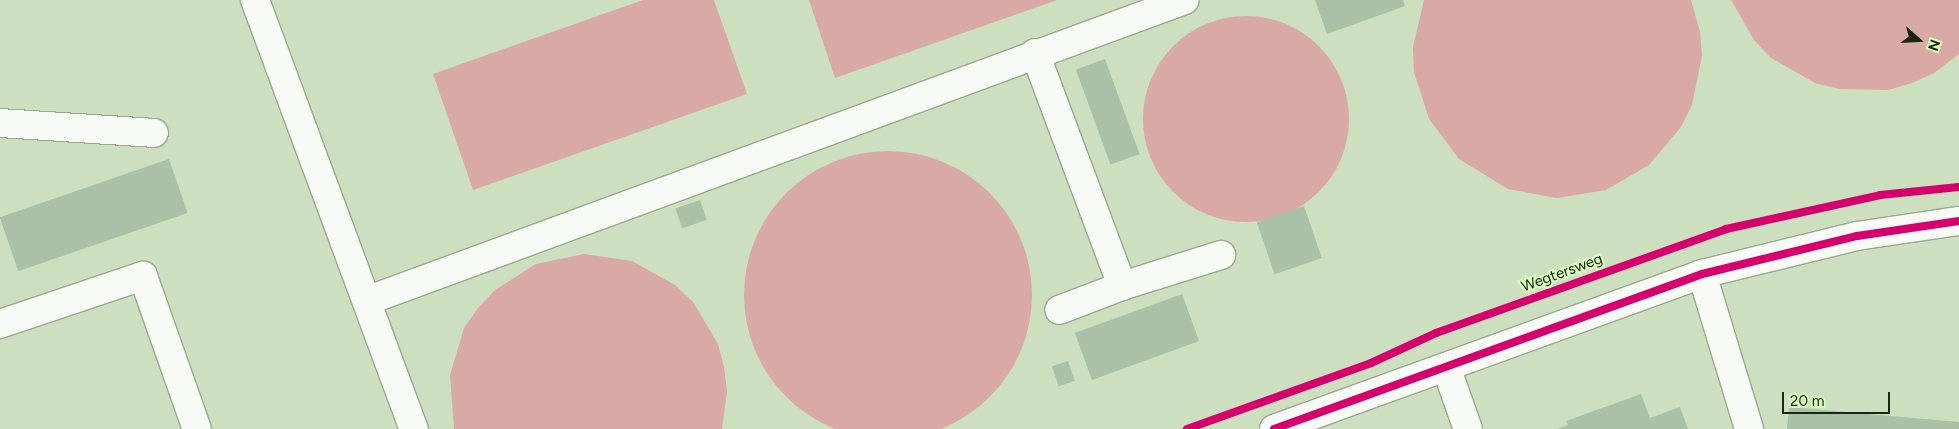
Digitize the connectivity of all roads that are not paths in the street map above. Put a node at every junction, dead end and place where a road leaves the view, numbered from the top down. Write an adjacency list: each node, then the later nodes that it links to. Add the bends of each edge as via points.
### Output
1 (255, 0): 10 (street)
2 (1185, 0): 3 (street)
3 (1035, 53): 9 (street); 10 (street)
4 (0, 123): 5 (street)
5 (154, 133)
6 (1959, 221): 8 (street, via 1857,236)
7 (1221, 255): 9 (street)
8 (1702, 274): 13 (street); 18 (street)
9 (1122, 286): 11 (street)
10 (369, 300): 15 (street)
11 (1059, 310)
12 (0, 324): 14 (street, via 143,276)
13 (1446, 367): 16 (street); 17 (street)
14 (197, 429)
15 (414, 429)
16 (1274, 429)
17 (1468, 429)
18 (1749, 429)

